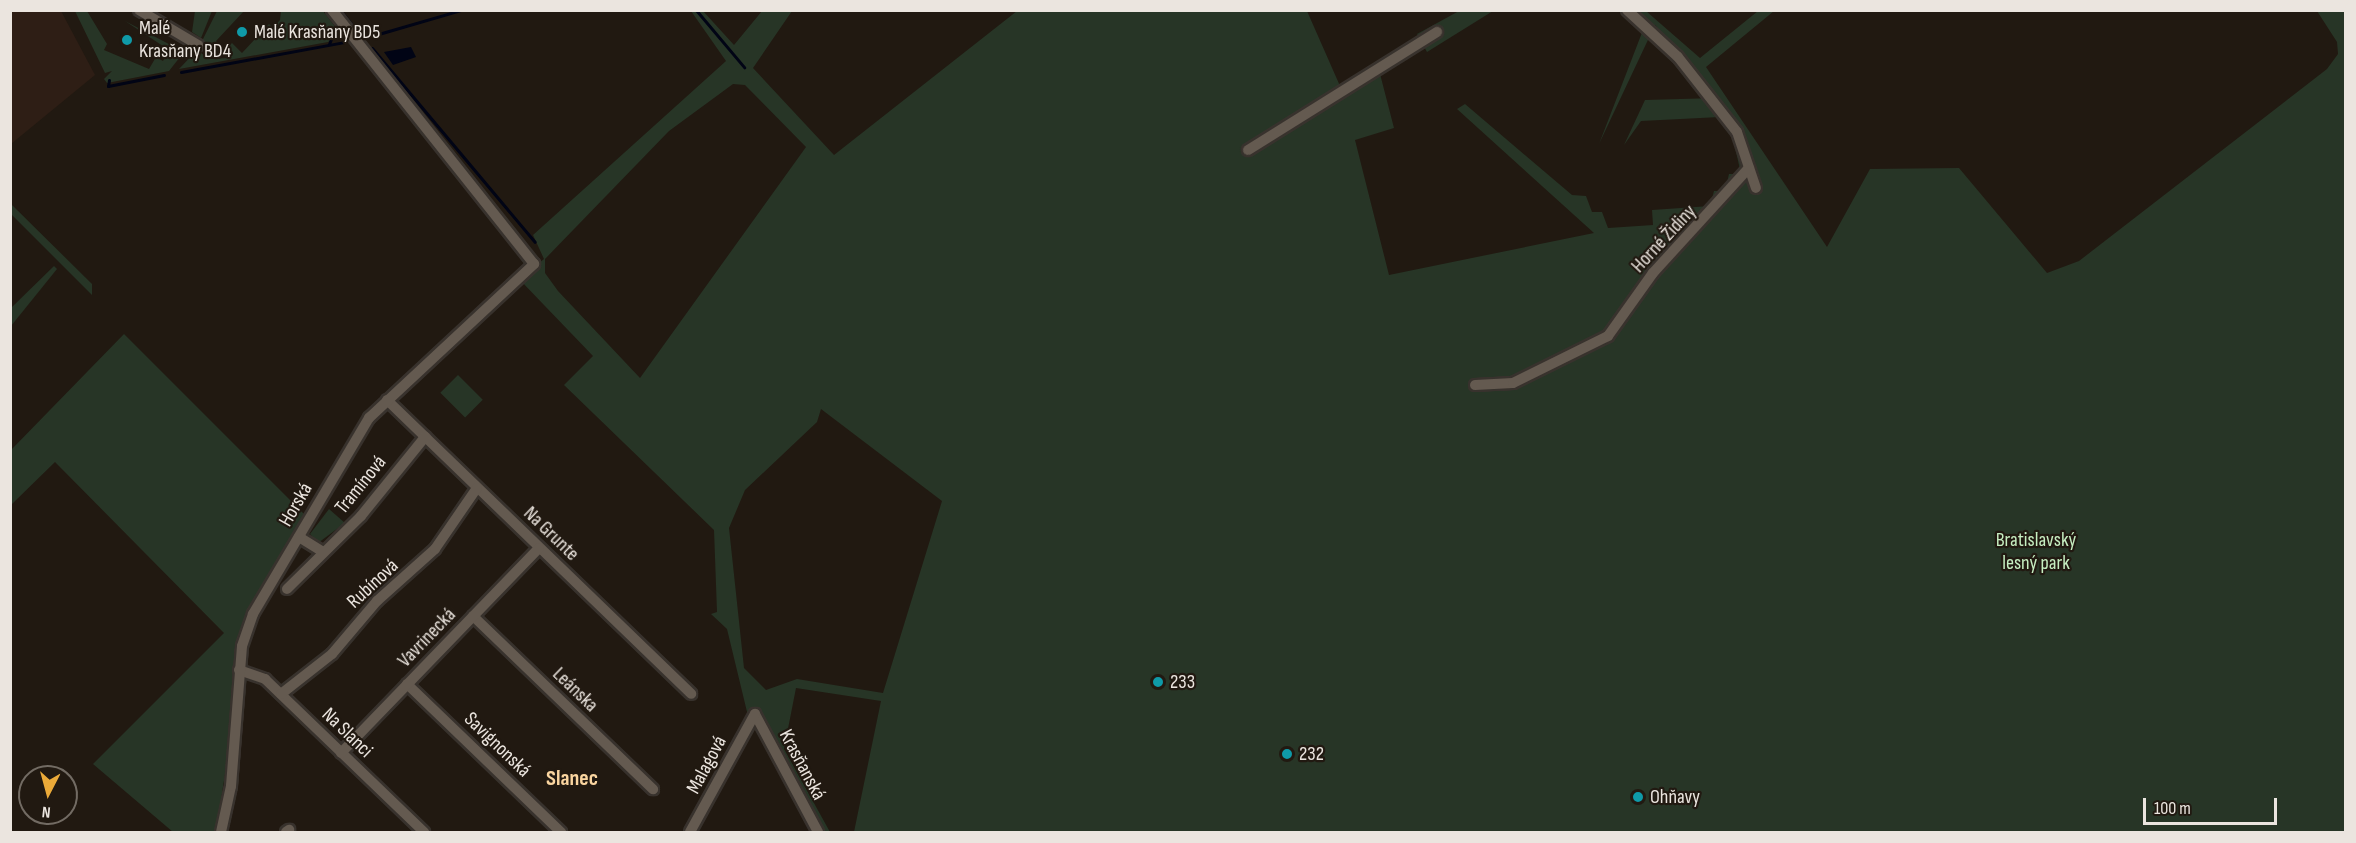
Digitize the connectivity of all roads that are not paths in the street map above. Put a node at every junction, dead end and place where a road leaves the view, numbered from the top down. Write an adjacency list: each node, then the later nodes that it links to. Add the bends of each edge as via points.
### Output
1 (139, 10): 5 (street)
2 (332, 10): 10 (street, Horská, via 534,264)
3 (1627, 10): 7 (street, via 1711,97 1737,132)
4 (1437, 32): 6 (street)
5 (198, 45)
6 (1248, 150)
7 (1749, 168): 8 (street); 9 (street, Horné Židiny, via 1653,273 1608,336 1513,383)
8 (1756, 188)
9 (1475, 385)
10 (387, 400): 11 (street, Na Grunte); 13 (street, Horská, via 365,424)
11 (425, 437): 12 (street, Na Grunte); 15 (street, Tramínová, via 361,516)
12 (477, 488): 14 (street, Na Grunte); 20 (street, Rubínová, via 435,549 377,601 332,654)
13 (299, 537): 15 (street); 18 (street, Horská, via 250,621)
14 (539, 548): 17 (street, Vavrinecká); 21 (street, Na Grunte)
15 (323, 552): 16 (street, Tramínová)
16 (287, 589)
17 (473, 616): 19 (street, Vavrinecká); 24 (street, Leánska)
18 (239, 670): 20 (street, Na Slanci, via 255,673); 25 (street, Horská, via 231,786)
19 (408, 684): 23 (street, Vavrinecká); 27 (street, Savignonská)
20 (281, 694): 23 (street, Na Slanci)
21 (691, 694)
22 (754, 714): 28 (street, Malagová); 29 (street, Krasňanská)
23 (341, 753): 26 (street, Na Slanci)
24 (653, 789)
25 (223, 831)
26 (424, 832)
27 (561, 832)
28 (690, 832)
29 (818, 832)

